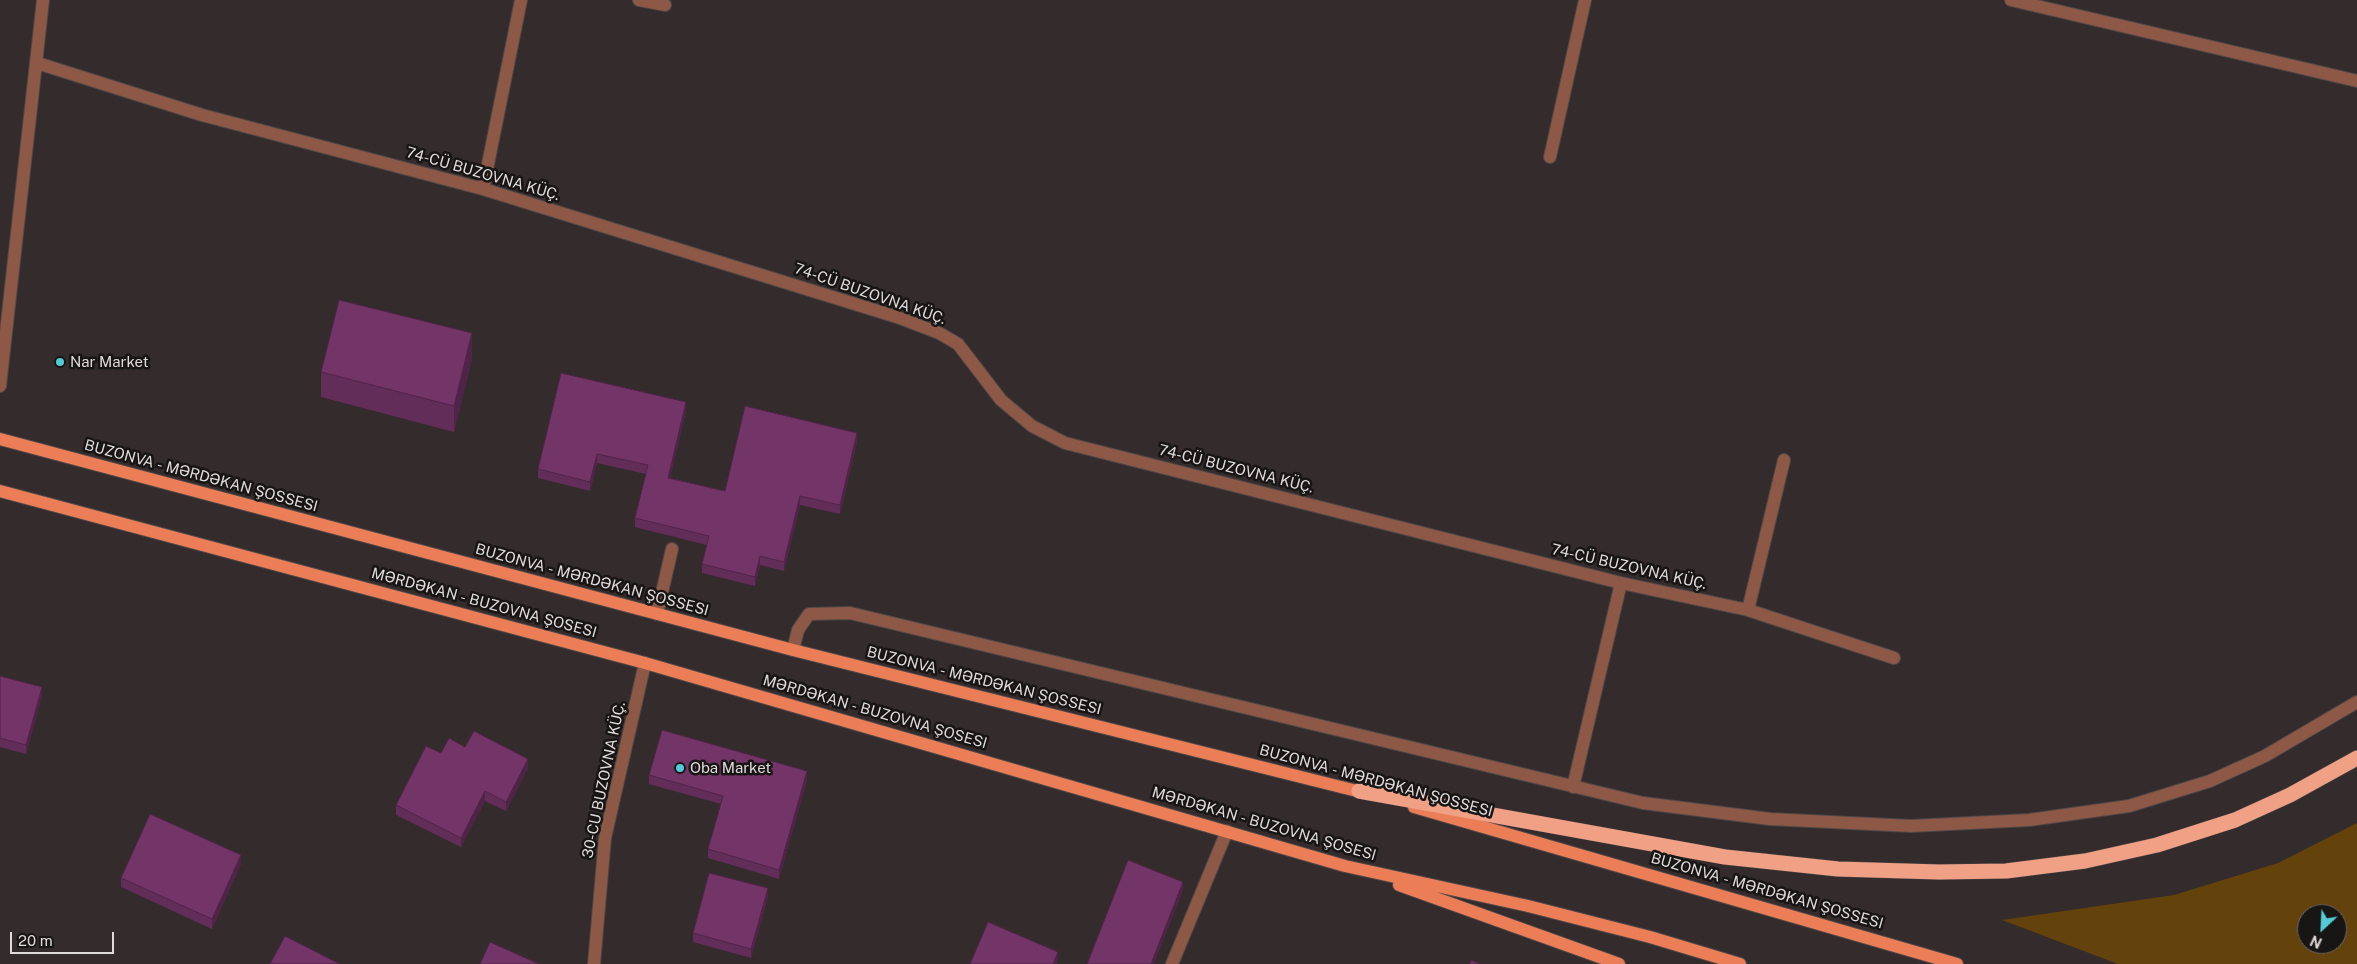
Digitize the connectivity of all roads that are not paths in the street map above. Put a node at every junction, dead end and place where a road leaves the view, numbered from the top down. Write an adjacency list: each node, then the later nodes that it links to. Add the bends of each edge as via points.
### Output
1 (44, 0): 7 (street)
2 (521, 0): 10 (street)
3 (639, 0): 6 (street)
4 (1585, 0): 9 (street)
5 (2012, 0): 8 (street)
6 (665, 5)
7 (37, 63): 10 (street, 74-CÜ BUZOVNA KÜÇ., via 202,115); 11 (street)
8 (2357, 81)
9 (1550, 157)
10 (483, 189): 16 (street, 74-CÜ BUZOVNA KÜÇ., via 888,314 939,333 958,344 1001,400 1032,426 1065,443)
11 (0, 386)
12 (0, 439): 18 (main road, BUZONVA - MƏRDƏKAN ŞOSSESI)
13 (1784, 460): 17 (street)
14 (0, 491): 21 (main road, MƏRDƏKAN - BUZOVNA ŞOSESI)
15 (672, 548): 18 (street)
16 (1621, 583): 17 (street, 74-CÜ BUZOVNA KÜÇ.); 24 (street)
17 (1748, 610): 20 (street, 74-CÜ BUZOVNA KÜÇ.)
18 (657, 614): 19 (main road, BUZONVA - MƏRDƏKAN ŞOSSESI)
19 (793, 650): 24 (street, via 798,630 809,614 850,612); 25 (main road, BUZONVA - MƏRDƏKAN ŞOSSESI)
20 (1894, 658)
21 (645, 663): 26 (main road, MƏRDƏKAN - BUZOVNA ŞOSESI); 28 (street, 30-CU BUZOVNA KÜÇ., via 606,838)
22 (2357, 702): 24 (street, via 2265,756 2210,781 2129,806 2030,820 1911,826 1770,819 1643,802)
23 (2357, 758): 25 (highway, via 2290,795 2234,820 2157,845 2085,861 1996,871 1838,869 1725,858)
24 (1574, 787)
25 (1359, 791): 32 (main road, BUZONVA - MƏRDƏKAN ŞOSSESI)
26 (1227, 831): 27 (main road, MƏRDƏKAN - BUZOVNA ŞOSESI); 29 (street)
27 (1344, 866): 30 (main road); 31 (main road, MƏRDƏKAN - BUZOVNA ŞOSESI, via 1528,906)
28 (594, 964)
29 (1172, 964)
30 (1619, 964)
31 (1740, 964)
32 (1957, 964)

